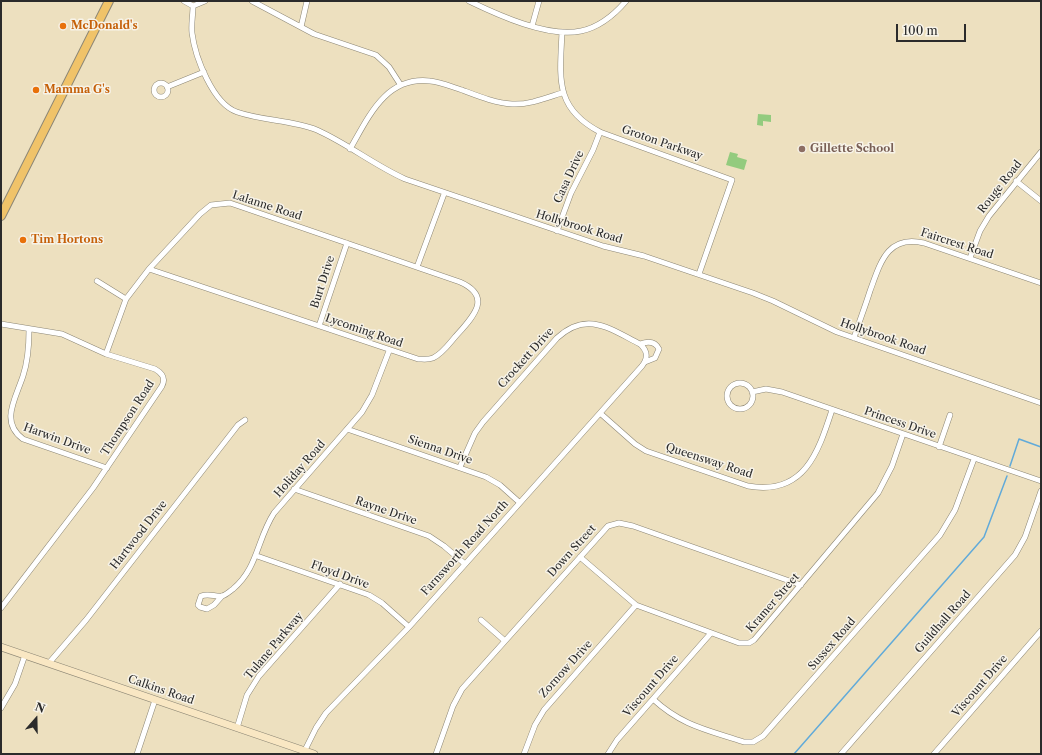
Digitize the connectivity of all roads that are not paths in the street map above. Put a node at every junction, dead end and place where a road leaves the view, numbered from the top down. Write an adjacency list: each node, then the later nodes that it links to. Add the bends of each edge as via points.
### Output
1 (109, 1): 23 (main road)
2 (184, 1): 9 (street)
3 (205, 1): 9 (street)
4 (252, 1): 11 (street)
5 (307, 1): 11 (street)
6 (469, 1): 10 (street)
7 (539, 1): 10 (street)
8 (626, 1): 12 (street, via 602,23 581,31)
9 (193, 6): 13 (street, Hollybrook Road, via 193,39)
10 (532, 26): 12 (street)
11 (301, 27): 14 (street, via 376,55 389,67)
12 (562, 32): 16 (street)
13 (204, 72): 15 (street); 18 (street, Hollybrook Road, via 220,100 232,110 309,127)
14 (400, 84): 16 (street, via 409,81 432,81 489,100 512,104 538,101); 18 (street, via 381,101)
15 (168, 87)
16 (562, 93): 17 (street, Groton Parkway, via 577,115)
17 (600, 132): 24 (street, Casa Drive, via 571,193); 29 (street, Groton Parkway, via 732,180)
18 (350, 148): 21 (street, Hollybrook Road, via 392,173)
19 (1041, 152): 20 (street, Rouge Road)
20 (1016, 181): 22 (street); 26 (street, Rouge Road, via 988,216)
21 (444, 194): 24 (street, Hollybrook Road); 27 (street)
22 (1041, 201)
23 (1, 216)
24 (557, 231): 29 (street, Hollybrook Road)
25 (347, 243): 27 (street, Lalanne Road); 28 (street, Lalanne Road, via 230,204 217,204 200,214); 34 (street, Burt Drive)
26 (970, 258): 31 (street, Faircrest Road); 36 (street, Faircrest Road, via 918,241 893,246 880,262)
27 (417, 267): 38 (street, Lycoming Road, via 467,285 476,294 478,306 472,317 443,350 432,358 418,359)
28 (148, 270): 32 (street, Lalanne Road); 34 (street, Lycoming Road)
29 (699, 274): 36 (street, Hollybrook Road, via 765,297 822,326)
30 (97, 281): 32 (street)
31 (1041, 283)
32 (126, 299): 39 (street, Lalanne Road)
33 (1, 324): 35 (street, Thompson Road)
34 (319, 326): 38 (street, Lycoming Road)
35 (29, 330): 39 (street, Thompson Road, via 62,334); 52 (street, Harwin Drive, via 27,362 6,413 7,425 15,435 23,439)
36 (854, 338): 42 (street, Hollybrook Road)
37 (640, 344): 40 (street, via 646,352); 40 (street, Crockett Drive, via 650,342 659,349 655,358); 51 (street, Crockett Drive, via 596,323 577,325 563,332 483,422 475,433)
38 (389, 350): 47 (street, Holiday Road, via 368,403)
39 (106, 354): 52 (street, Thompson Road, via 155,369 162,373 164,379 162,386)
40 (645, 362): 44 (street, Farnsworth Road North)
41 (752, 392): 41 (street, Princess Drive, via 750,404 743,409 731,406 727,398 731,387 739,383 747,386); 43 (street, Princess Drive, via 774,390)
42 (1041, 403)
43 (832, 410): 44 (street, Queensway Road, via 818,451 804,470 785,482 762,487 748,486 646,451); 48 (street, Princess Drive)
44 (600, 412): 56 (street, Farnsworth Road North)
45 (950, 415): 49 (street)
46 (244, 420): 72 (street, Hartwood Drive)
47 (347, 429): 51 (street, Sienna Drive); 54 (street, Holiday Road)
48 (903, 434): 49 (street, Princess Drive); 61 (street, Kramer Street, via 892,466 878,493)
49 (939, 446): 50 (street, Princess Drive)
50 (974, 458): 53 (street, Princess Drive); 73 (street, Sussex Road, via 955,510 940,535 763,736 752,742 744,742 692,726 674,716)
51 (460, 467): 56 (street, Sienna Drive, via 496,482)
52 (108, 468): 64 (street, Thompson Road)
53 (1041, 482)
54 (294, 489): 57 (street, Holiday Road, via 269,521); 59 (street, Rayne Drive, via 429,536)
55 (1041, 492): 83 (street, Guildhall Road, via 1015,555)
56 (519, 502): 59 (street, Farnsworth Road North)
57 (256, 556): 60 (street, Floyd Drive); 62 (street, Holiday Road, via 240,582)
58 (580, 556): 61 (street, Down Street, via 608,526 623,524); 63 (street, Kramer Street); 69 (street, Down Street)
59 (464, 564): 66 (street, Farnsworth Road North)
60 (340, 584): 66 (street, Floyd Drive, via 378,600); 76 (street, Tulane Parkway, via 259,676 247,695)
61 (801, 585): 68 (street, Kramer Street, via 752,642 739,642)
62 (222, 596)
63 (636, 605): 68 (street, Kramer Street); 81 (street, Zornow Drive, via 544,710)
64 (1, 608)
65 (482, 620): 69 (street)
66 (409, 627): 77 (street, Farnsworth Road North, via 326,713)
67 (1041, 631): 84 (street, Viscount Drive)
68 (711, 633): 73 (street, Viscount Drive)
69 (505, 641): 80 (street, Down Street, via 459,693)
70 (1, 647): 71 (main road, Calkins Road)
71 (25, 655): 72 (main road, Calkins Road); 75 (street, via 15,684)
72 (49, 663): 74 (main road, Calkins Road)
73 (654, 699): 82 (street, Viscount Drive, via 617,740)
74 (155, 700): 76 (main road, Calkins Road); 78 (street)
75 (1, 708)
76 (237, 728): 77 (main road, Calkins Road)
77 (304, 753): 79 (main road, Calkins Road)
78 (137, 754)
79 (314, 754)
80 (436, 754)
81 (524, 754)
82 (608, 754)
83 (841, 754)
84 (934, 754)

